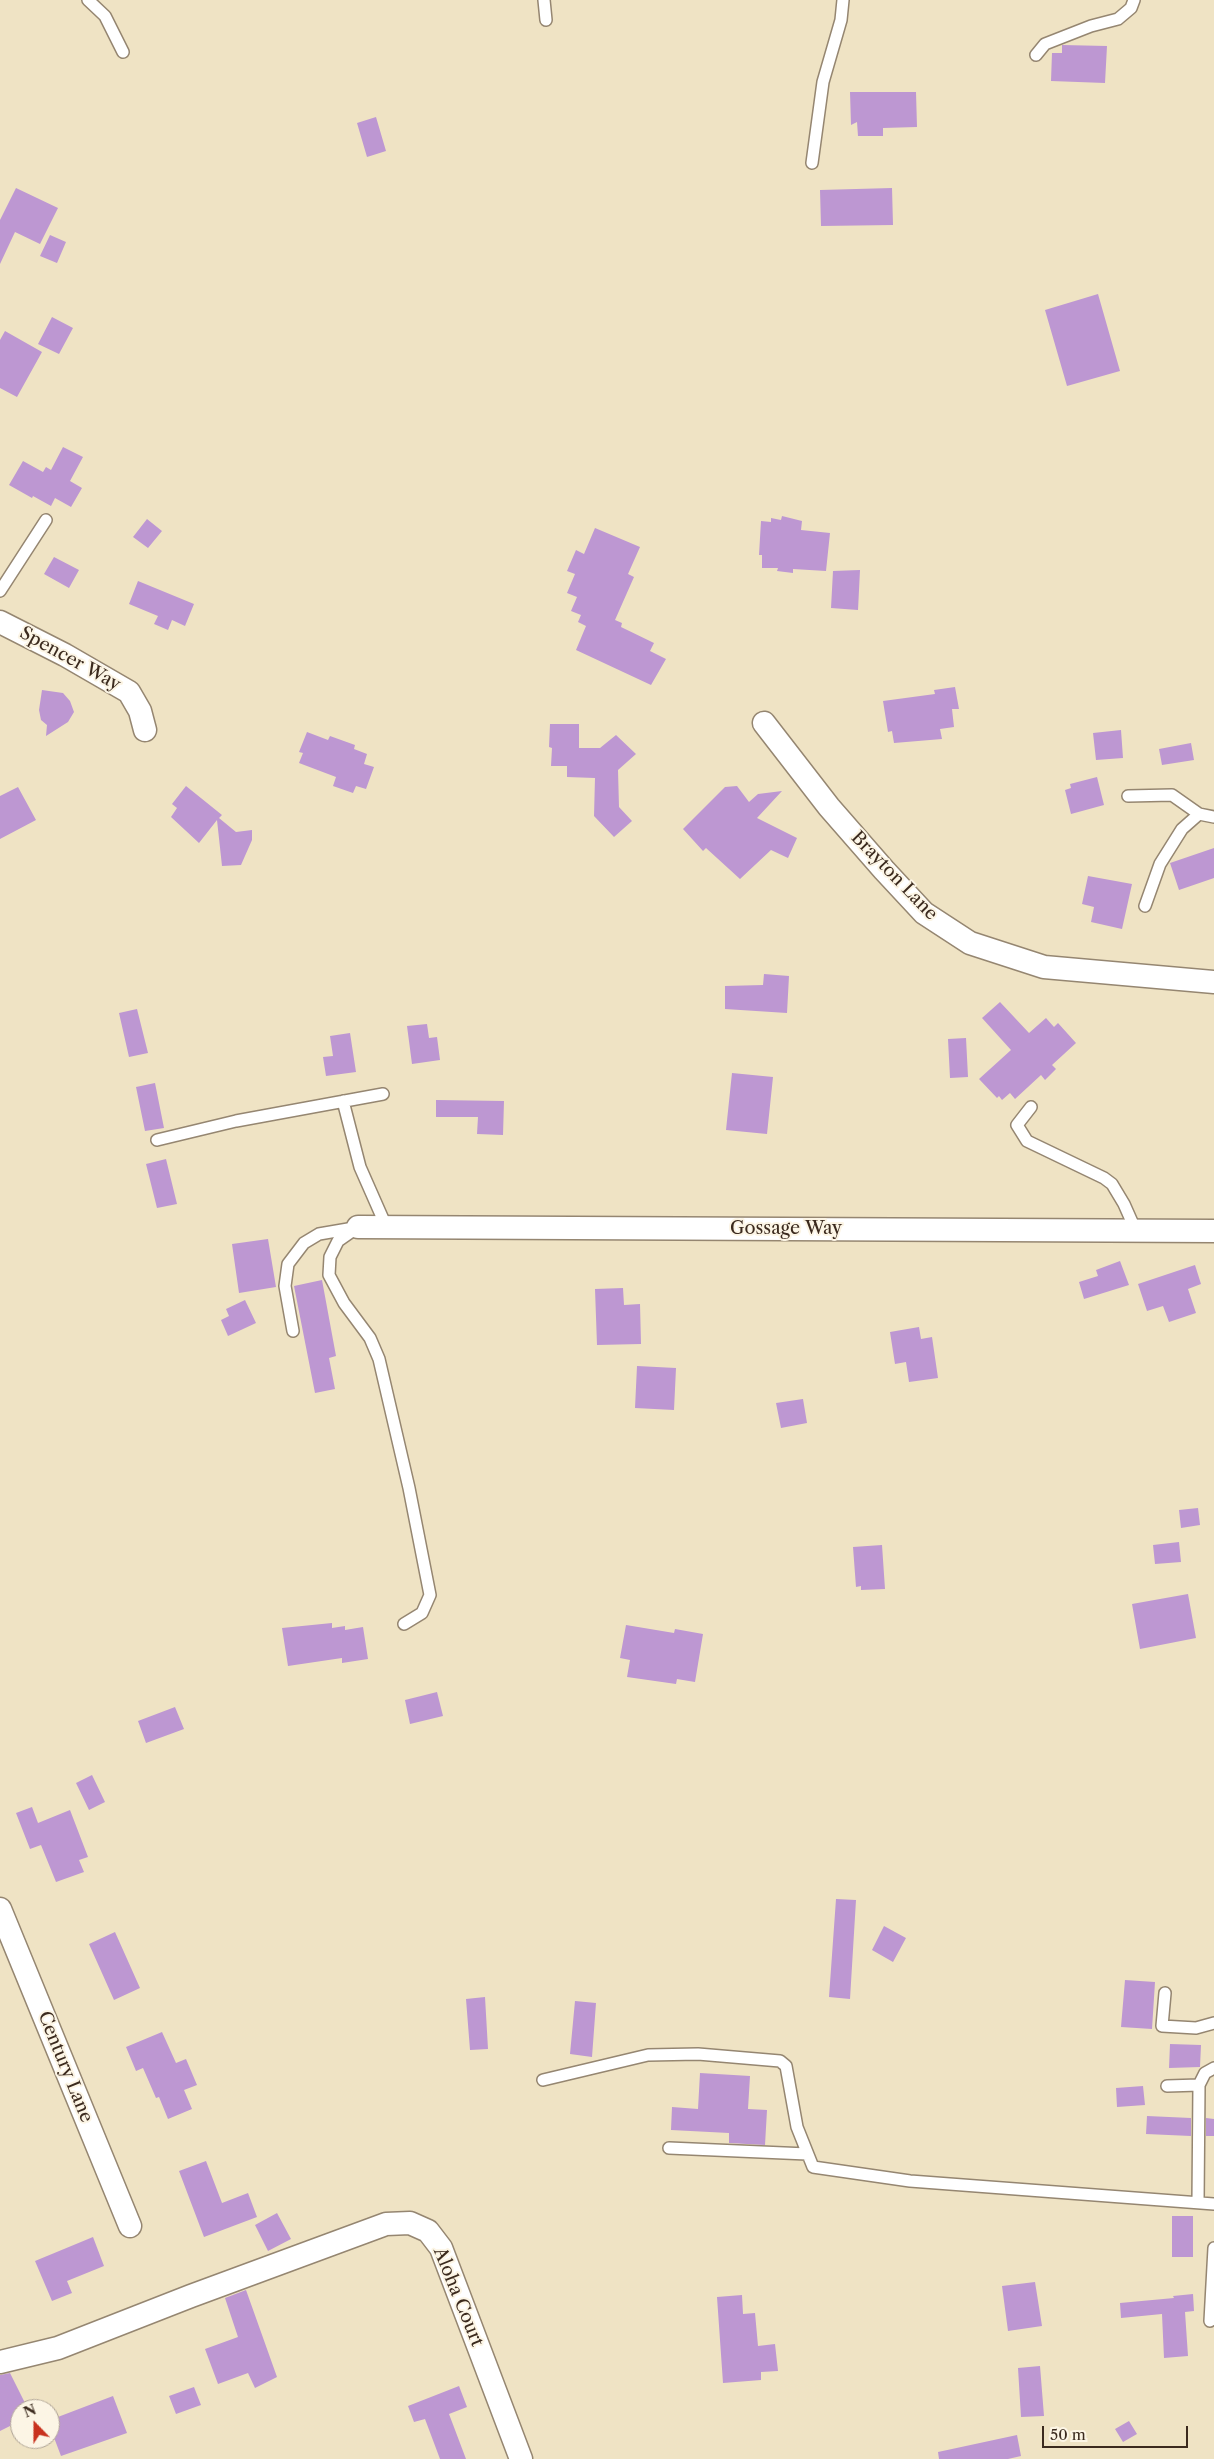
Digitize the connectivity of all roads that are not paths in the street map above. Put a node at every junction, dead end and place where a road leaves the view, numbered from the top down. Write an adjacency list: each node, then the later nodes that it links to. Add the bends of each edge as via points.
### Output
1 (88, 0): 6 (lane, via 105,16)
2 (544, 0): 5 (lane)
3 (843, 0): 8 (lane, via 841,20 823,82)
4 (1134, 0): 7 (lane, via 1131,8 1118,19 1045,44)
5 (546, 20)
6 (123, 52)
7 (1036, 55)
8 (812, 163)
9 (46, 520): 10 (lane)
10 (0, 591)
11 (0, 622): 13 (street, Spencer Way, via 129,692)
12 (764, 722): 18 (street, Brayton Lane, via 829,807 884,870 924,912 970,944 1044,967)
13 (146, 730)
14 (1128, 796): 15 (lane, via 1172,795)
15 (1198, 814): 16 (lane); 17 (lane, via 1182,829 1160,864)
16 (1214, 817)
17 (1145, 906)
18 (1214, 982)
19 (383, 1094): 20 (lane)
20 (344, 1101): 22 (lane); 23 (lane, via 360,1167)
21 (1031, 1107): 25 (lane, via 1017,1125 1026,1141 1112,1184)
22 (157, 1140)
23 (386, 1226): 24 (street, Gossage Way); 25 (street, Gossage Way)
24 (358, 1227): 27 (lane, via 319,1234 304,1243 288,1264 285,1286); 28 (lane, via 338,1242 330,1257 329,1275 344,1303 370,1338 379,1359 409,1488 430,1595 422,1613)
25 (1136, 1231): 26 (street, Gossage Way)
26 (1214, 1231)
27 (292, 1331)
28 (404, 1624)
29 (0, 1909): 40 (street, Century Lane)
30 (1165, 1993): 31 (lane, via 1162,2026 1196,2028)
31 (1214, 2023)
32 (1214, 2068): 34 (lane, via 1205,2073)
33 (543, 2080): 37 (lane, via 648,2055 698,2054 780,2061 786,2066 796,2127)
34 (1199, 2085): 35 (lane); 38 (lane)
35 (1167, 2086)
36 (669, 2148): 37 (lane)
37 (806, 2154): 38 (lane, via 813,2167 820,2169 910,2181)
38 (1198, 2202): 39 (lane)
39 (1214, 2204)
40 (130, 2226)
41 (1214, 2248): 42 (lane)
42 (1210, 2321)
43 (0, 2362): 44 (street, Aloha Court, via 45,2352 386,2224 410,2224 428,2231 441,2248)
44 (521, 2459)

